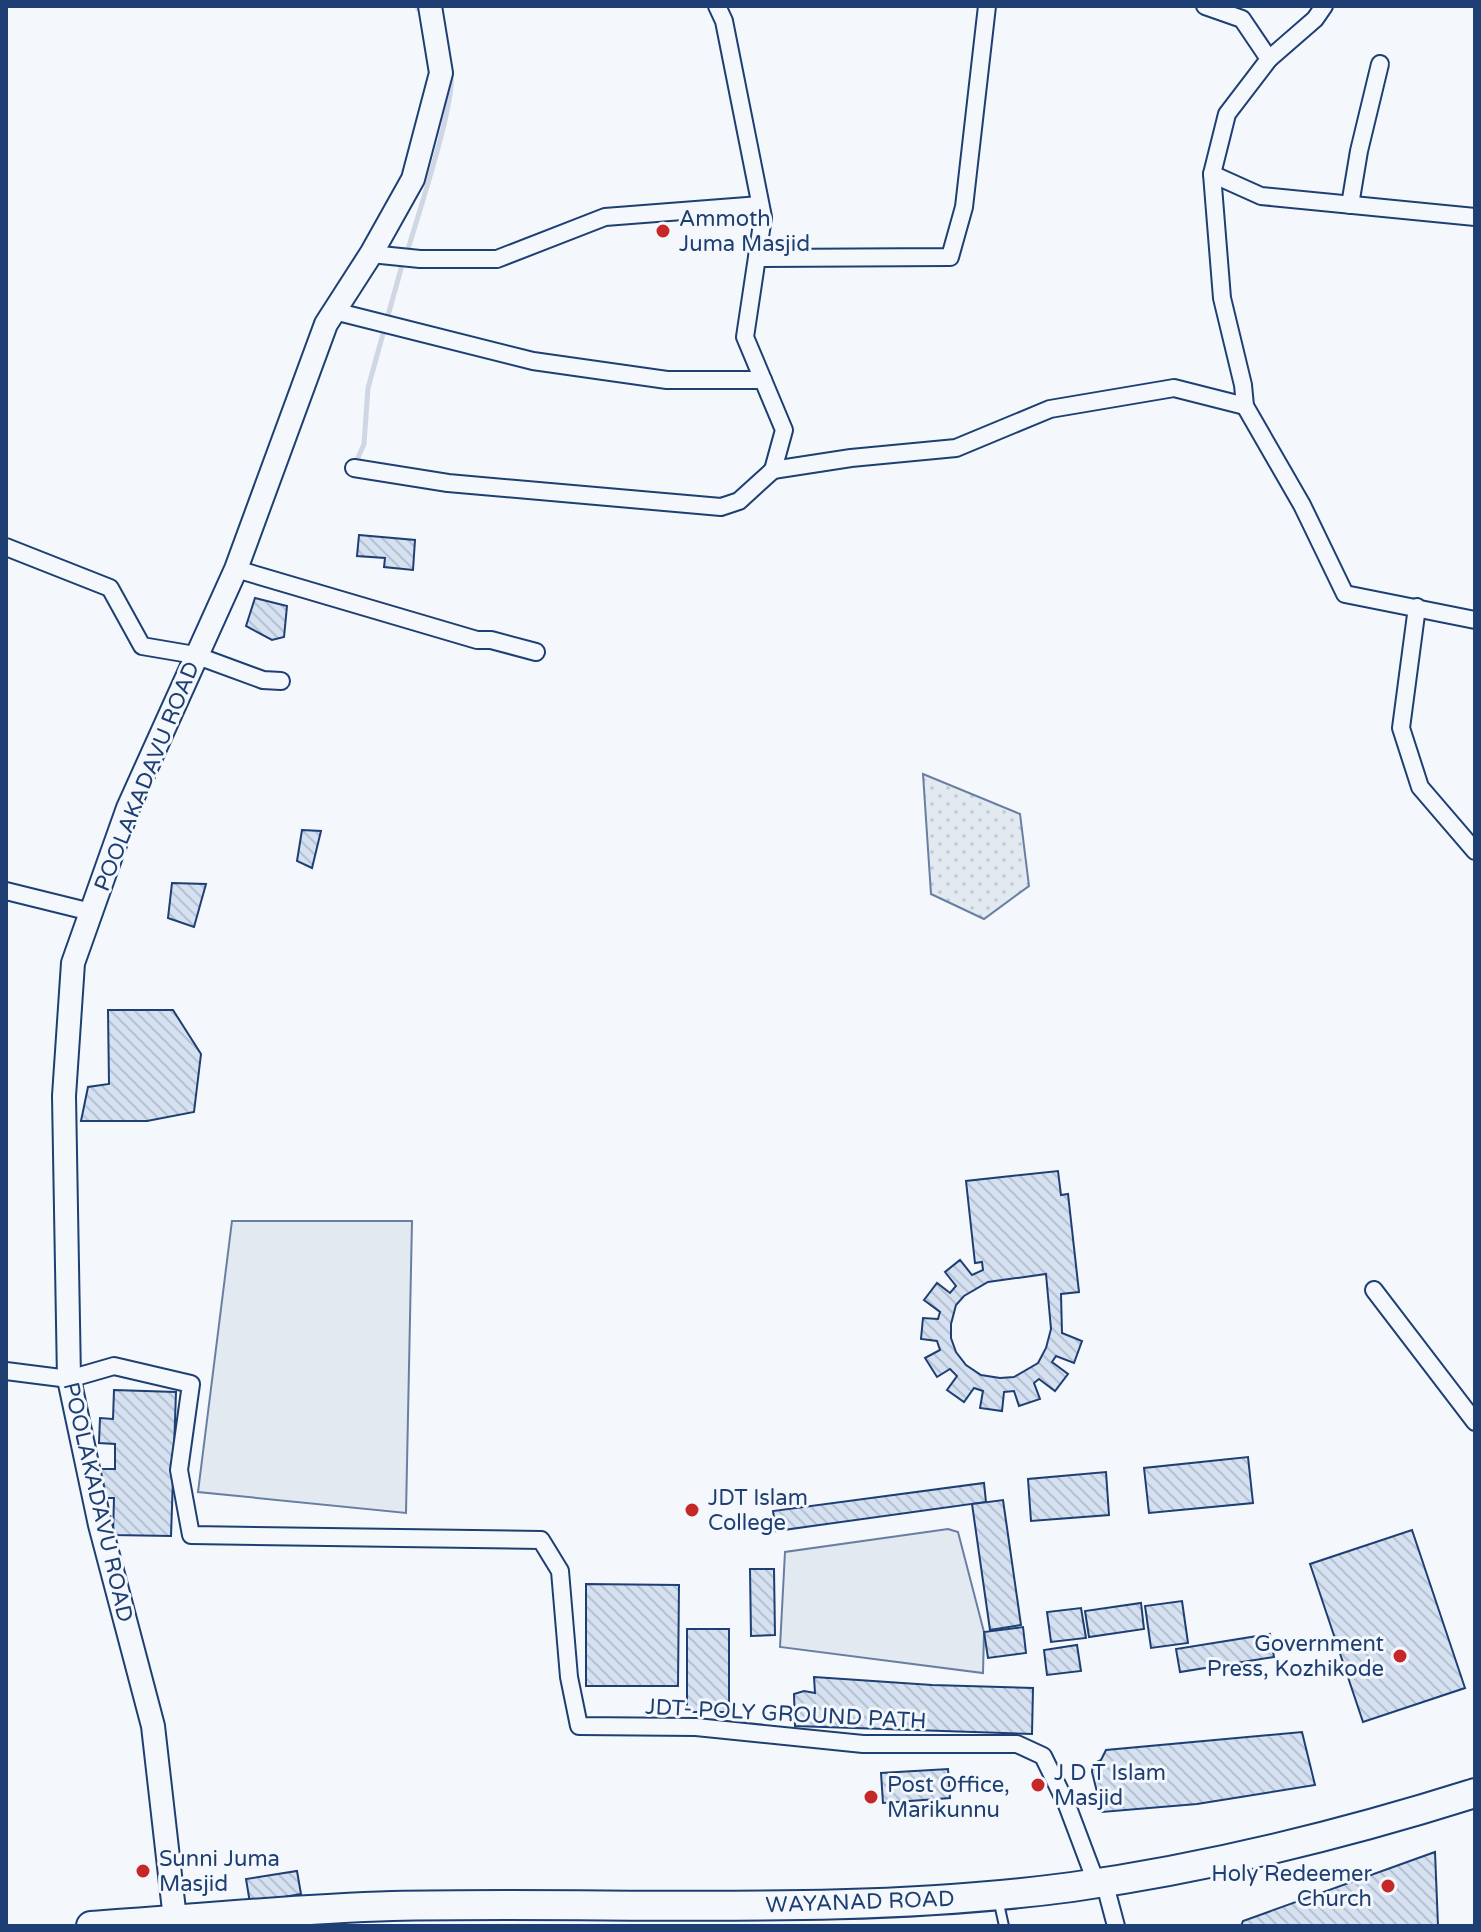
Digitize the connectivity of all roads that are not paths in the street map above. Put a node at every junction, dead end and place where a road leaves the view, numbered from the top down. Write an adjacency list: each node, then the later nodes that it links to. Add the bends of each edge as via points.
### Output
1 (430, 6): 12 (street, POOLAKADAVU ROAD, via 441,73 413,179)
2 (717, 6): 9 (street)
3 (987, 6): 13 (street, via 964,207 950,257)
4 (1205, 6): 6 (street, via 1242,19)
5 (1324, 6): 6 (street)
6 (1269, 59): 8 (street, via 1227,114)
7 (1380, 64): 10 (street)
8 (1212, 174): 10 (street, via 1261,196); 16 (street, via 1222,298)
9 (760, 205): 12 (street, via 605,217 497,259); 13 (street)
10 (1350, 205): 11 (street)
11 (1475, 217)
12 (371, 254): 14 (street, POOLAKADAVU ROAD)
13 (757, 258): 15 (street, via 745,337)
14 (334, 311): 15 (street, via 533,361 667,380); 20 (street, POOLAKADAVU ROAD)
15 (763, 380): 18 (street, via 784,430)
16 (1245, 406): 18 (street, via 1174,388 1050,409 956,448); 21 (street, via 1345,594)
17 (354, 468): 18 (street, via 448,483 721,507 739,501)
18 (773, 470)
19 (6, 547): 24 (street, via 110,588 142,646)
20 (236, 569): 23 (street, via 477,640); 24 (street, POOLAKADAVU ROAD)
21 (1417, 607): 22 (street); 26 (street, via 1401,728 1420,787)
22 (1475, 620)
23 (536, 652)
24 (195, 655): 25 (street, via 263,680); 28 (street, POOLAKADAVU ROAD, via 128,808)
25 (281, 681)
26 (1475, 851)
27 (6, 891): 28 (street)
28 (91, 912): 31 (street, POOLAKADAVU ROAD, via 73,963 64,1096)
29 (1374, 1290): 32 (street)
30 (6, 1371): 31 (street)
31 (69, 1379): 34 (street, JDT- POLY GROUND PATH, via 114,1366 191,1384 179,1470 191,1535 541,1540 560,1571 579,1726 696,1727 863,1744 1017,1744 1043,1756); 36 (street, POOLAKADAVU ROAD, via 100,1525 153,1726)
32 (1475, 1422)
33 (1475, 1793): 34 (highway, WAYANAD ROAD, via 1204,1864)
34 (1100, 1882): 35 (highway, WAYANAD ROAD); 39 (street, JDT- POLY GROUND PATH)
35 (997, 1894): 36 (highway, WAYANAD ROAD, via 687,1908 388,1906); 38 (lane)
36 (168, 1922): 37 (highway, WAYANAD ROAD)
37 (91, 1926)
38 (1004, 1926)
39 (1116, 1926)

